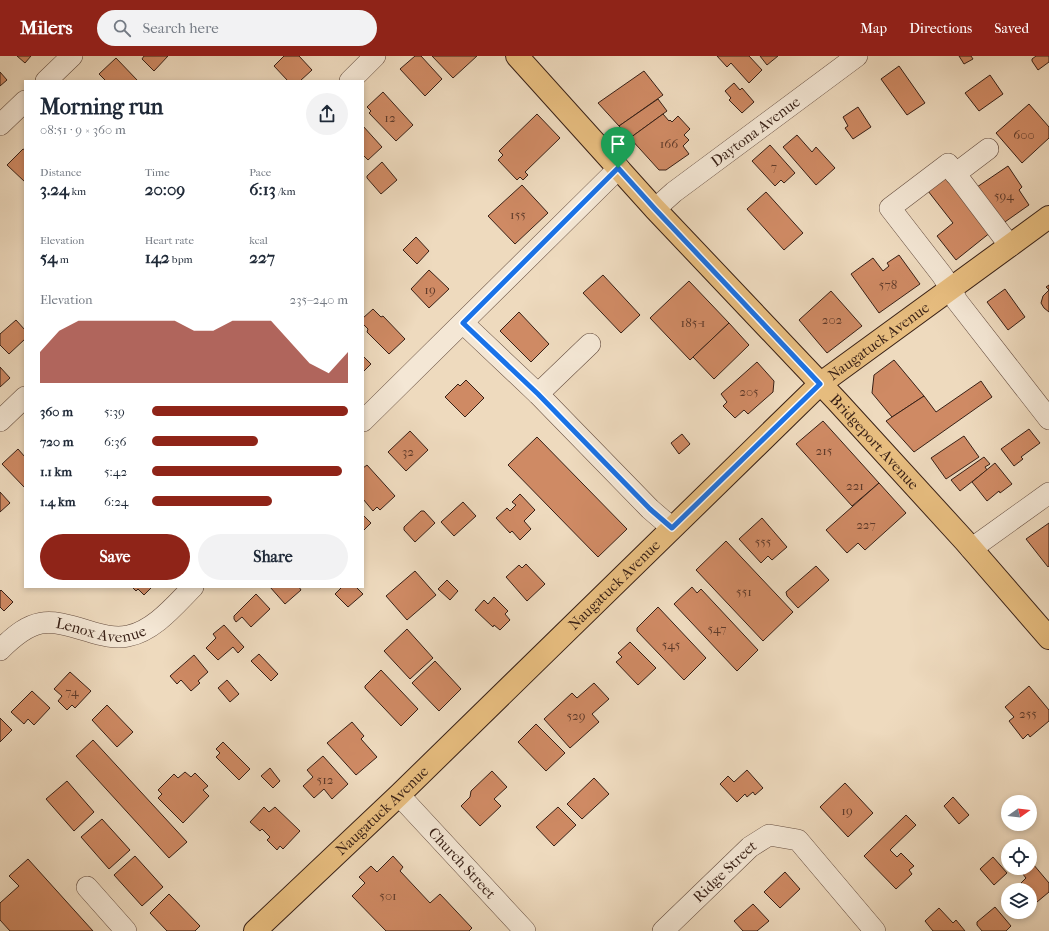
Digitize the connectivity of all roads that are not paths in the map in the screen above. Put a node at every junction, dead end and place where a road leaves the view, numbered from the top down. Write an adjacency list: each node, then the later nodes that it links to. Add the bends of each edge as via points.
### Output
1 (72, 56): 5 (street)
2 (375, 56): 6 (street)
3 (517, 56): 10 (main road, Bridgeport Avenue)
4 (858, 56): 12 (street, Daytona Avenue, via 674,192)
5 (47, 80)
6 (351, 80)
7 (24, 102): 8 (street)
8 (0, 125)
9 (988, 149): 11 (street)
10 (618, 168): 12 (main road, Bridgeport Avenue); 16 (street)
11 (955, 174): 14 (street); 15 (street, via 948,164 890,208)
12 (655, 209): 18 (main road, Bridgeport Avenue)
13 (1049, 217): 14 (main road, Naugatuck Avenue)
14 (1010, 246): 15 (main road, Naugatuck Avenue)
15 (952, 289): 18 (main road, Naugatuck Avenue); 21 (street, via 957,300)
16 (463, 323): 19 (street); 22 (street)
17 (590, 344): 19 (street)
18 (820, 384): 25 (main road, Naugatuck Avenue); 26 (main road, Bridgeport Avenue)
19 (538, 394): 25 (street, via 650,509)
20 (24, 398): 23 (street)
21 (1049, 418)
22 (364, 420)
23 (0, 421)
24 (1049, 493): 26 (street)
25 (672, 528): 30 (main road, Naugatuck Avenue)
26 (971, 549): 28 (main road, Bridgeport Avenue)
27 (192, 588): 29 (street, Lenox Avenue, via 159,620 128,636 106,636 52,622 26,628)
28 (1049, 638)
29 (0, 650)
30 (399, 795): 33 (main road, Naugatuck Avenue); 34 (street, Church Street)
31 (87, 887): 32 (street)
32 (126, 931)
33 (255, 931)
34 (525, 931)
35 (663, 931): 36 (street, Ridge Street, via 750,847 769,835 798,840)
36 (875, 931)

